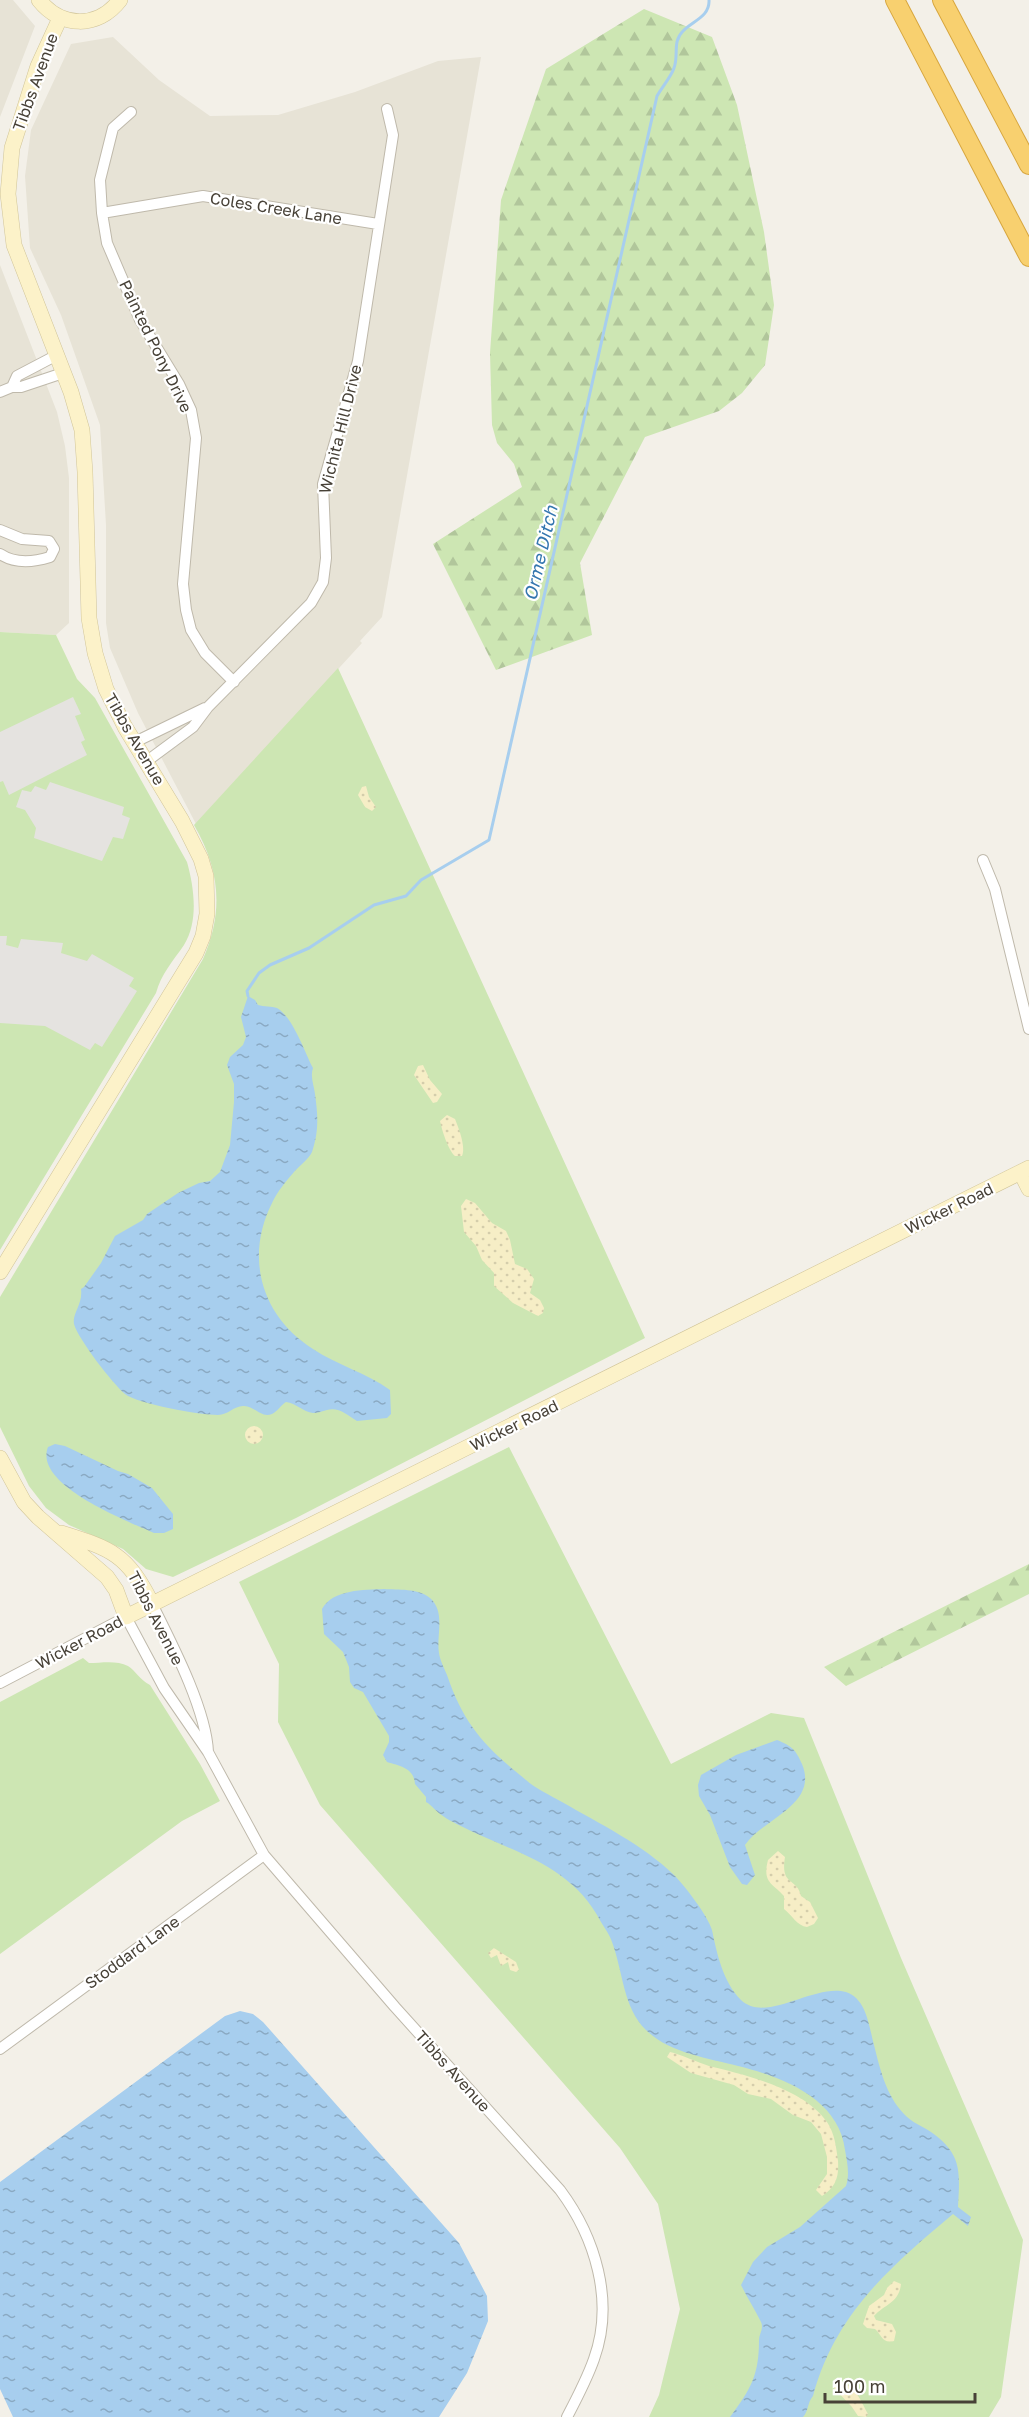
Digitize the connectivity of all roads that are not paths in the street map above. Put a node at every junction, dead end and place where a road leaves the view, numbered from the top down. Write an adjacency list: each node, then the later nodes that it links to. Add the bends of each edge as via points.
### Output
1 (39, 0): 5 (street, via 46,10)
2 (120, 0): 5 (street, via 100,18 80,22)
3 (895, 0): 11 (highway)
4 (942, 0): 8 (highway)
5 (60, 18): 12 (street, Tibbs Avenue, via 38,66 12,148 8,194 14,245)
6 (387, 109): 10 (street, Wichita Hill Drive, via 393,135)
7 (130, 112): 9 (street, Painted Pony Drive, via 113,128 100,180)
8 (1029, 165)
9 (102, 213): 10 (street, Coles Creek Lane, via 203,196); 18 (street, Painted Pony Drive, via 107,243 140,320 191,410 196,438 183,584 186,610 191,630 205,653)
10 (378, 224): 18 (street, Wichita Hill Drive, via 358,361 323,484 323,582 311,603)
11 (1029, 257)
12 (57, 355): 13 (street, Tibbs Avenue); 14 (street, via 17,376)
13 (63, 373): 14 (street); 20 (street, Tibbs Avenue, via 82,430 89,618 95,653 106,689)
14 (12, 387): 15 (street)
15 (0, 392)
16 (0, 530): 17 (street, via 22,539 49,541 54,549 51,557 35,562)
17 (0, 554)
18 (234, 682): 19 (street, Wichita Hill Drive)
19 (208, 707): 20 (street, Wichita Hill Drive); 21 (street, Wichita Hill Drive, via 194,726)
20 (135, 742): 21 (street, Tibbs Avenue)
21 (147, 761): 26 (street, Tibbs Avenue, via 201,859 208,894 203,936 130,1063)
22 (983, 860): 23 (street, via 995,889)
23 (1029, 1029)
24 (1025, 1171): 25 (street); 29 (street, Wicker Road)
25 (1029, 1189)
26 (0, 1272)
27 (0, 1458): 28 (street, Tibbs Avenue, via 24,1502)
28 (53, 1530): 29 (street, Tibbs Avenue, via 120,1557 140,1581); 30 (street, Tibbs Avenue, via 107,1576)
29 (152, 1604): 30 (street, Wicker Road); 32 (street, Tibbs Avenue, via 207,1732)
30 (126, 1617): 31 (street, Wicker Road); 32 (street, Tibbs Avenue, via 164,1689)
31 (0, 1683)
32 (208, 1752): 33 (street, Tibbs Avenue)
33 (264, 1855): 34 (street, Stoddard Lane); 35 (street, Tibbs Avenue, via 576,2212 592,2246 600,2279 601,2331 595,2357)
34 (0, 2049)
35 (567, 2417)

